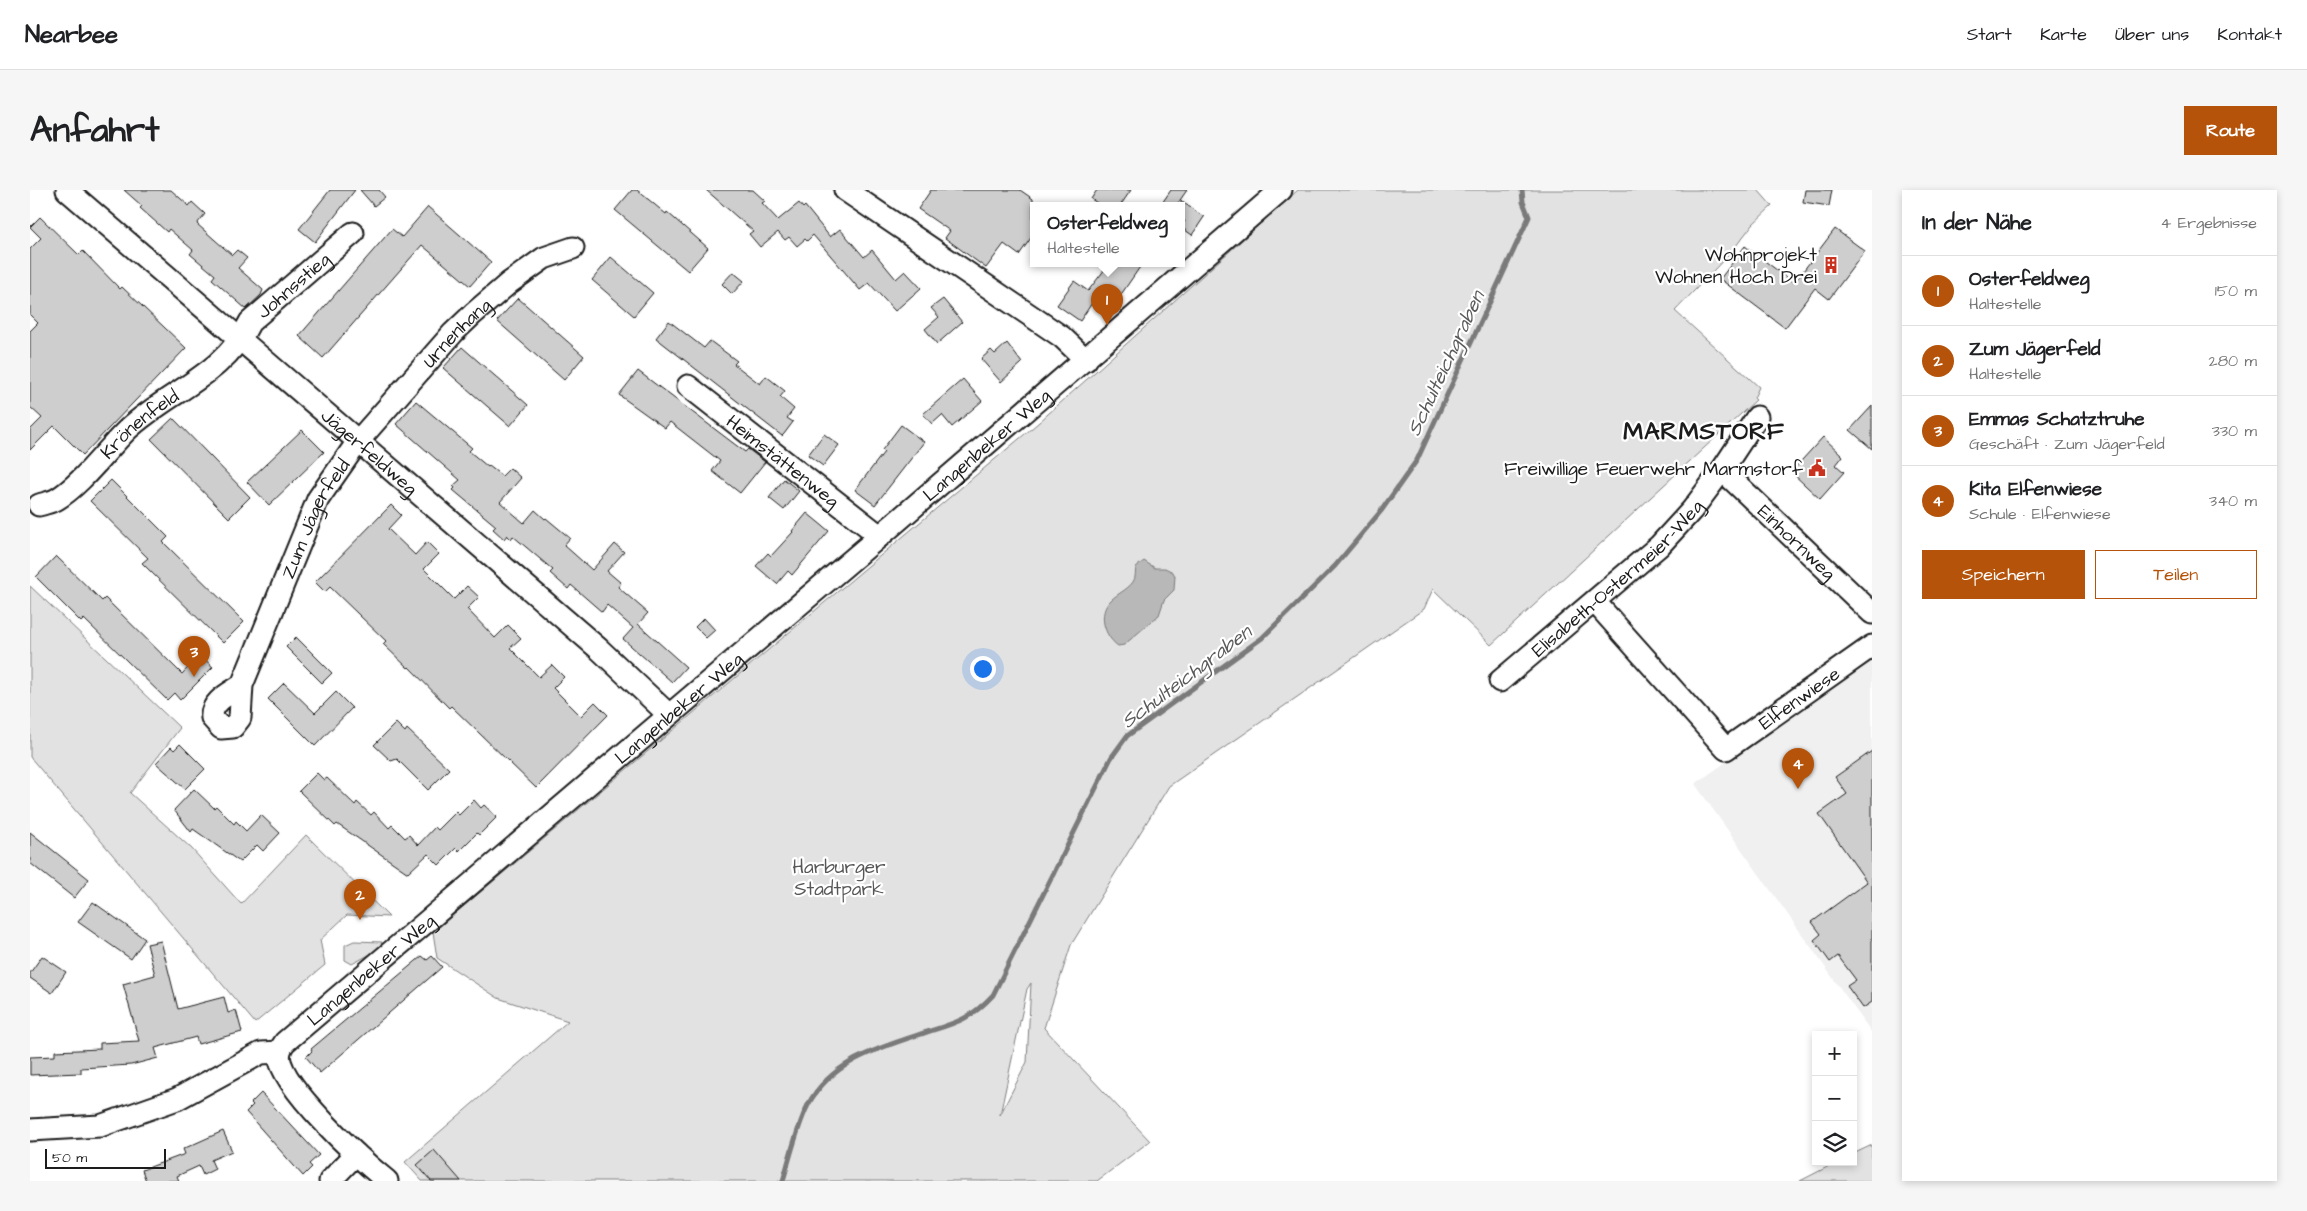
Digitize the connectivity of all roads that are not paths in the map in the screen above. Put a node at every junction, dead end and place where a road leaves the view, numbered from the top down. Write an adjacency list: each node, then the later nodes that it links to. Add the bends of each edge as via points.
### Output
1 (845, 190): 7 (street, via 1062,337)
2 (1281, 190): 7 (street, Langenbeker Weg)
3 (77, 193): 6 (street, Jägerfeldweg)
4 (353, 233): 6 (street, Johnsstieg, via 250,322)
5 (573, 248): 10 (street, Urnenhang, via 544,258 473,314)
6 (240, 341): 10 (street, Jägerfeldweg); 12 (street, Krönenfeld, via 221,361 129,428 84,476 57,499)
7 (1086, 360): 13 (street, Langenbeker Weg)
8 (688, 386): 13 (street, Heimstättenweg)
9 (1757, 417): 11 (street, Elisabeth-Ostermeier-Weg)
10 (359, 440): 18 (street, Zum Jägerfeld, via 318,499); 19 (street, Jägerfeldweg)
11 (1722, 470): 14 (street, Elisabeth-Ostermeier-Weg, via 1659,546); 15 (street, Einhornweg)
12 (39, 505)
13 (880, 536): 19 (street, Langenbeker Weg)
14 (1595, 602): 16 (street, Elfenwiese, via 1726,749); 17 (street, Elisabeth-Ostermeier-Weg)
15 (1872, 613)
16 (1872, 646)
17 (1500, 681)
18 (242, 685)
19 (669, 715): 20 (street, Langenbeker Weg, via 284,1042)
20 (280, 1052): 21 (street, via 262,1053 177,1099 100,1126); 22 (street, via 284,1072 292,1084)
21 (30, 1130)
22 (356, 1154): 23 (street); 24 (street)
23 (330, 1181)
24 (387, 1181)

